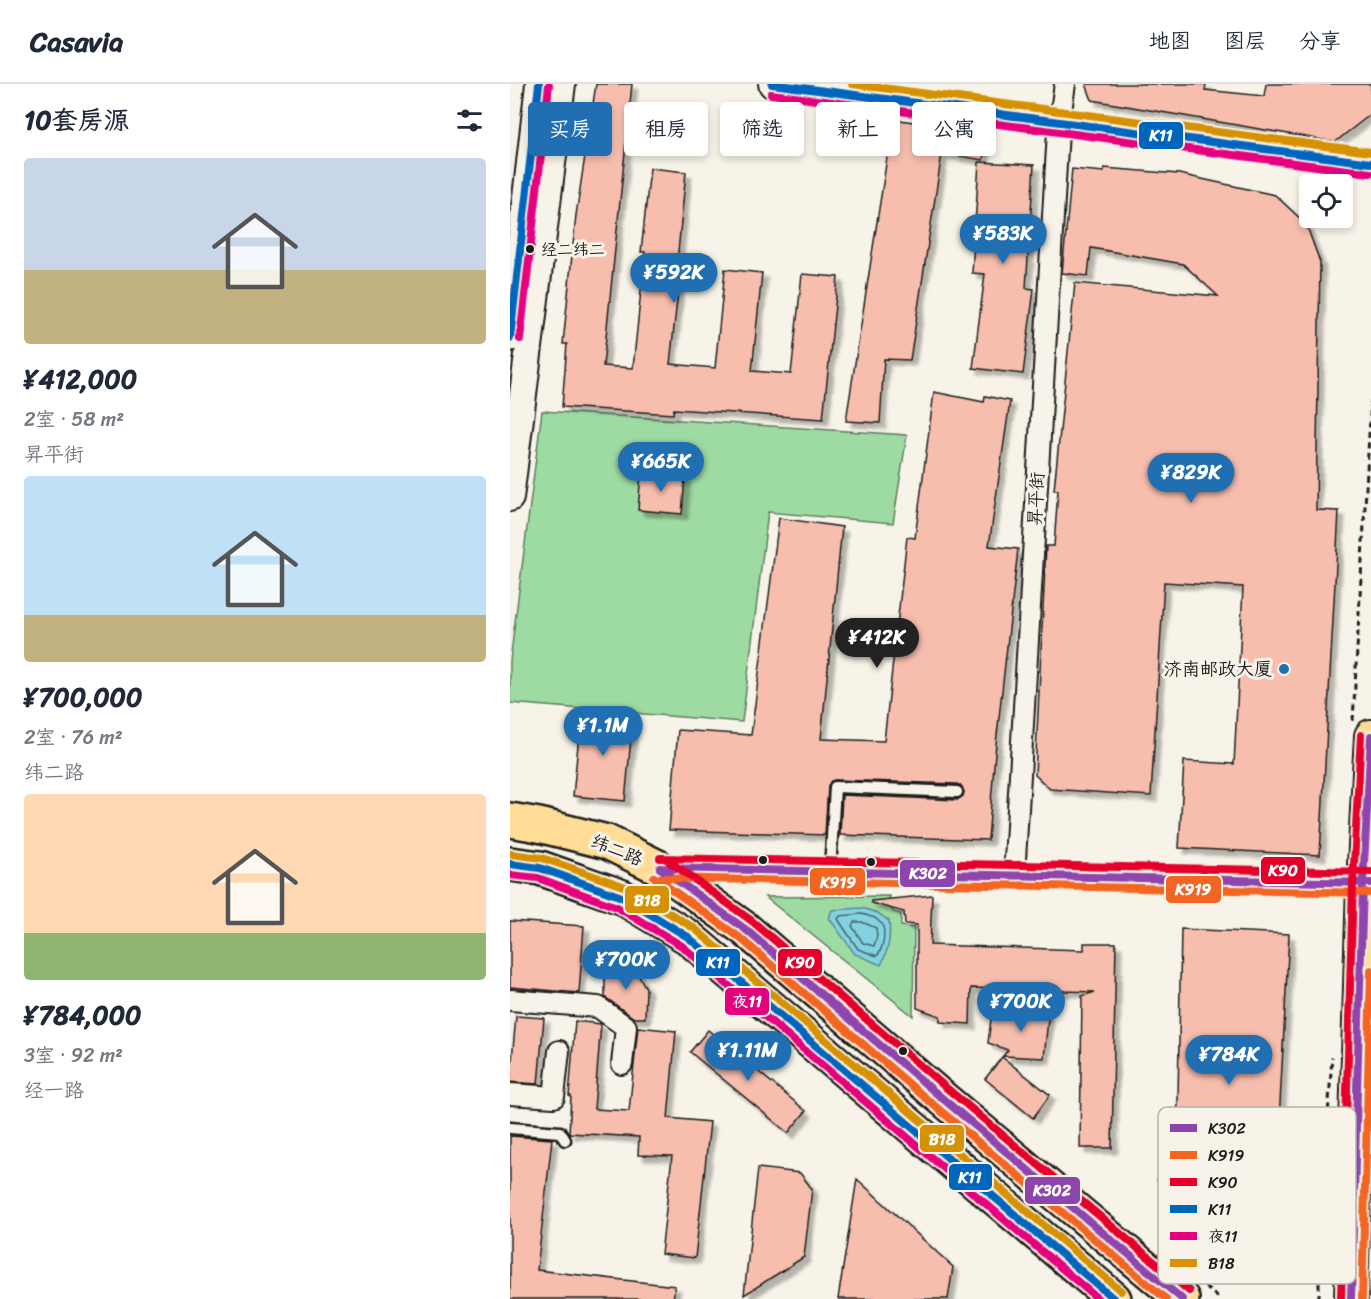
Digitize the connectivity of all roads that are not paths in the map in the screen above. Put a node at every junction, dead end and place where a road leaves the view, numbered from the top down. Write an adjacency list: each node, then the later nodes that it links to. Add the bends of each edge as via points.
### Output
1 (539, 84): 7 (street)
2 (562, 84): 8 (street)
3 (772, 84): 5 (street)
4 (1065, 84): 5 (street, 昇平街)
5 (1059, 123): 6 (street); 15 (street, 昇平街)
6 (1371, 163)
7 (510, 338)
8 (510, 498)
9 (1371, 736): 16 (main road)
10 (957, 792): 14 (lane, via 836,787)
11 (510, 820): 13 (highway, 纬二路, via 607,842)
12 (510, 864): 27 (highway, via 540,868 622,897 688,938)
13 (660, 868): 14 (street); 24 (highway, 纬二路, via 746,929)
14 (830, 871): 15 (street)
15 (1012, 875): 16 (street)
16 (1367, 883): 23 (main road)
17 (510, 1000): 19 (street, via 598,1008 626,1028)
18 (559, 1051): 20 (street, via 554,1097)
19 (622, 1064)
20 (510, 1094)
21 (510, 1128): 22 (lane, via 560,1132)
22 (565, 1140)
23 (1356, 1169)
24 (1158, 1279)
25 (1164, 1284): 28 (highway, 纬二路)
26 (1352, 1284): 29 (main road)
27 (1114, 1299)
28 (1182, 1299)
29 (1351, 1299)

